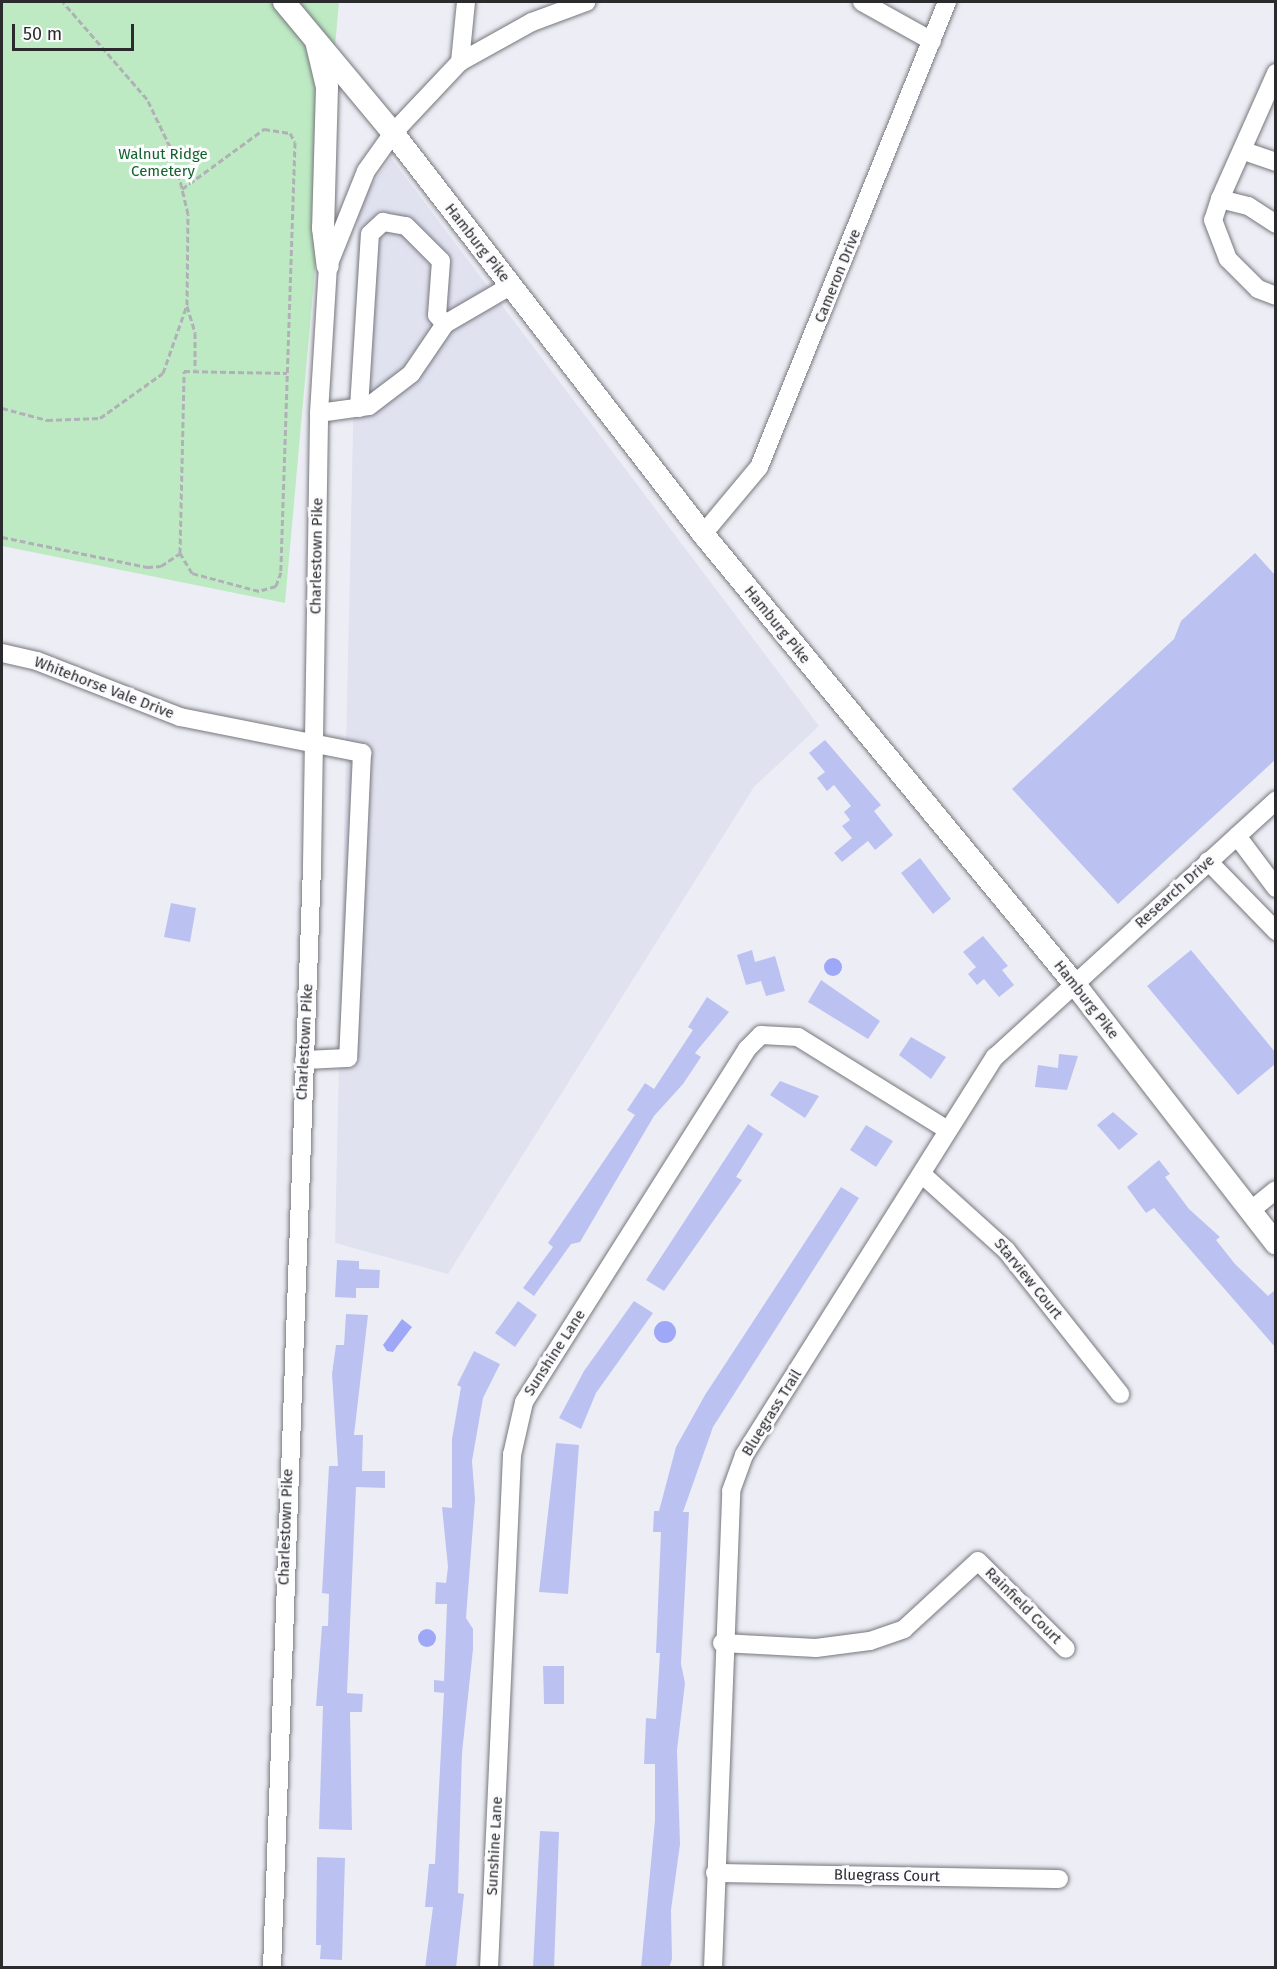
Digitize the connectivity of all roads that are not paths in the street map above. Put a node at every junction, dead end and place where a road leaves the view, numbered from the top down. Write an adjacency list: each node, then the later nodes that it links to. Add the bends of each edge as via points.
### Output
1 (285, 2): 6 (main road, Hamburg Pike)
2 (466, 2): 8 (street)
3 (586, 2): 8 (street, Charlestown Pike, via 532,22)
4 (862, 2): 7 (street)
5 (947, 2): 7 (street, Cameron Drive)
6 (315, 34): 10 (main road, Hamburg Pike); 15 (main road, via 327,87 323,228)
7 (932, 41): 21 (street, Cameron Drive, via 759,466)
8 (460, 62): 10 (street, Charlestown Pike)
9 (1275, 73): 11 (street)
10 (393, 133): 15 (street, Charlestown Pike, via 361,181); 16 (main road, Hamburg Pike)
11 (1245, 151): 12 (street); 13 (street)
12 (1275, 162)
13 (1220, 199): 14 (street, via 1248,206); 17 (street, via 1213,220 1219,245 1258,289)
14 (1275, 224)
15 (328, 266): 20 (street, Charlestown Pike)
16 (510, 286): 18 (street); 21 (main road, Hamburg Pike)
17 (1275, 296)
18 (445, 324): 19 (street, via 411,374 369,406); 19 (street, via 437,315 441,261 406,226 383,222 370,234)
19 (359, 408): 20 (street)
20 (319, 413): 23 (street, Charlestown Pike)
21 (703, 534): 29 (main road, Hamburg Pike)
22 (2, 653): 23 (street, Whitehorse Vale Drive, via 37,661 180,717)
23 (312, 743): 30 (street, Charlestown Pike); 30 (street, Whitehorse Vale Drive, via 362,753 348,1058)
24 (1275, 800): 25 (street, Research Drive)
25 (1237, 836): 26 (street, Research Drive); 27 (street)
26 (1208, 861): 28 (street); 29 (street, Research Drive)
27 (1275, 888)
28 (1275, 931)
29 (1073, 982): 31 (street, Bluegrass Trail, via 1012,1036); 34 (main road, Hamburg Pike)
30 (304, 1060): 41 (street, Charlestown Pike)
31 (946, 1129): 32 (street, Bluegrass Trail); 42 (street, Sunshine Lane, via 798,1037 761,1035 747,1049 524,1402 512,1455)
32 (924, 1176): 36 (street, Starview Court, via 1006,1250); 37 (street, Bluegrass Trail, via 744,1455 731,1491)
33 (1275, 1190): 34 (street)
34 (1250, 1212): 35 (main road, Hamburg Pike)
35 (1275, 1244)
36 (1120, 1394)
37 (722, 1643): 38 (street, Rainfield Court, via 816,1648 870,1641 904,1629 978,1561); 39 (street, Bluegrass Trail)
38 (1066, 1649)
39 (715, 1873): 40 (street, Bluegrass Court); 43 (street, Bluegrass Trail)
40 (1059, 1879)
41 (272, 1968)
42 (489, 1968)
43 (713, 1968)

